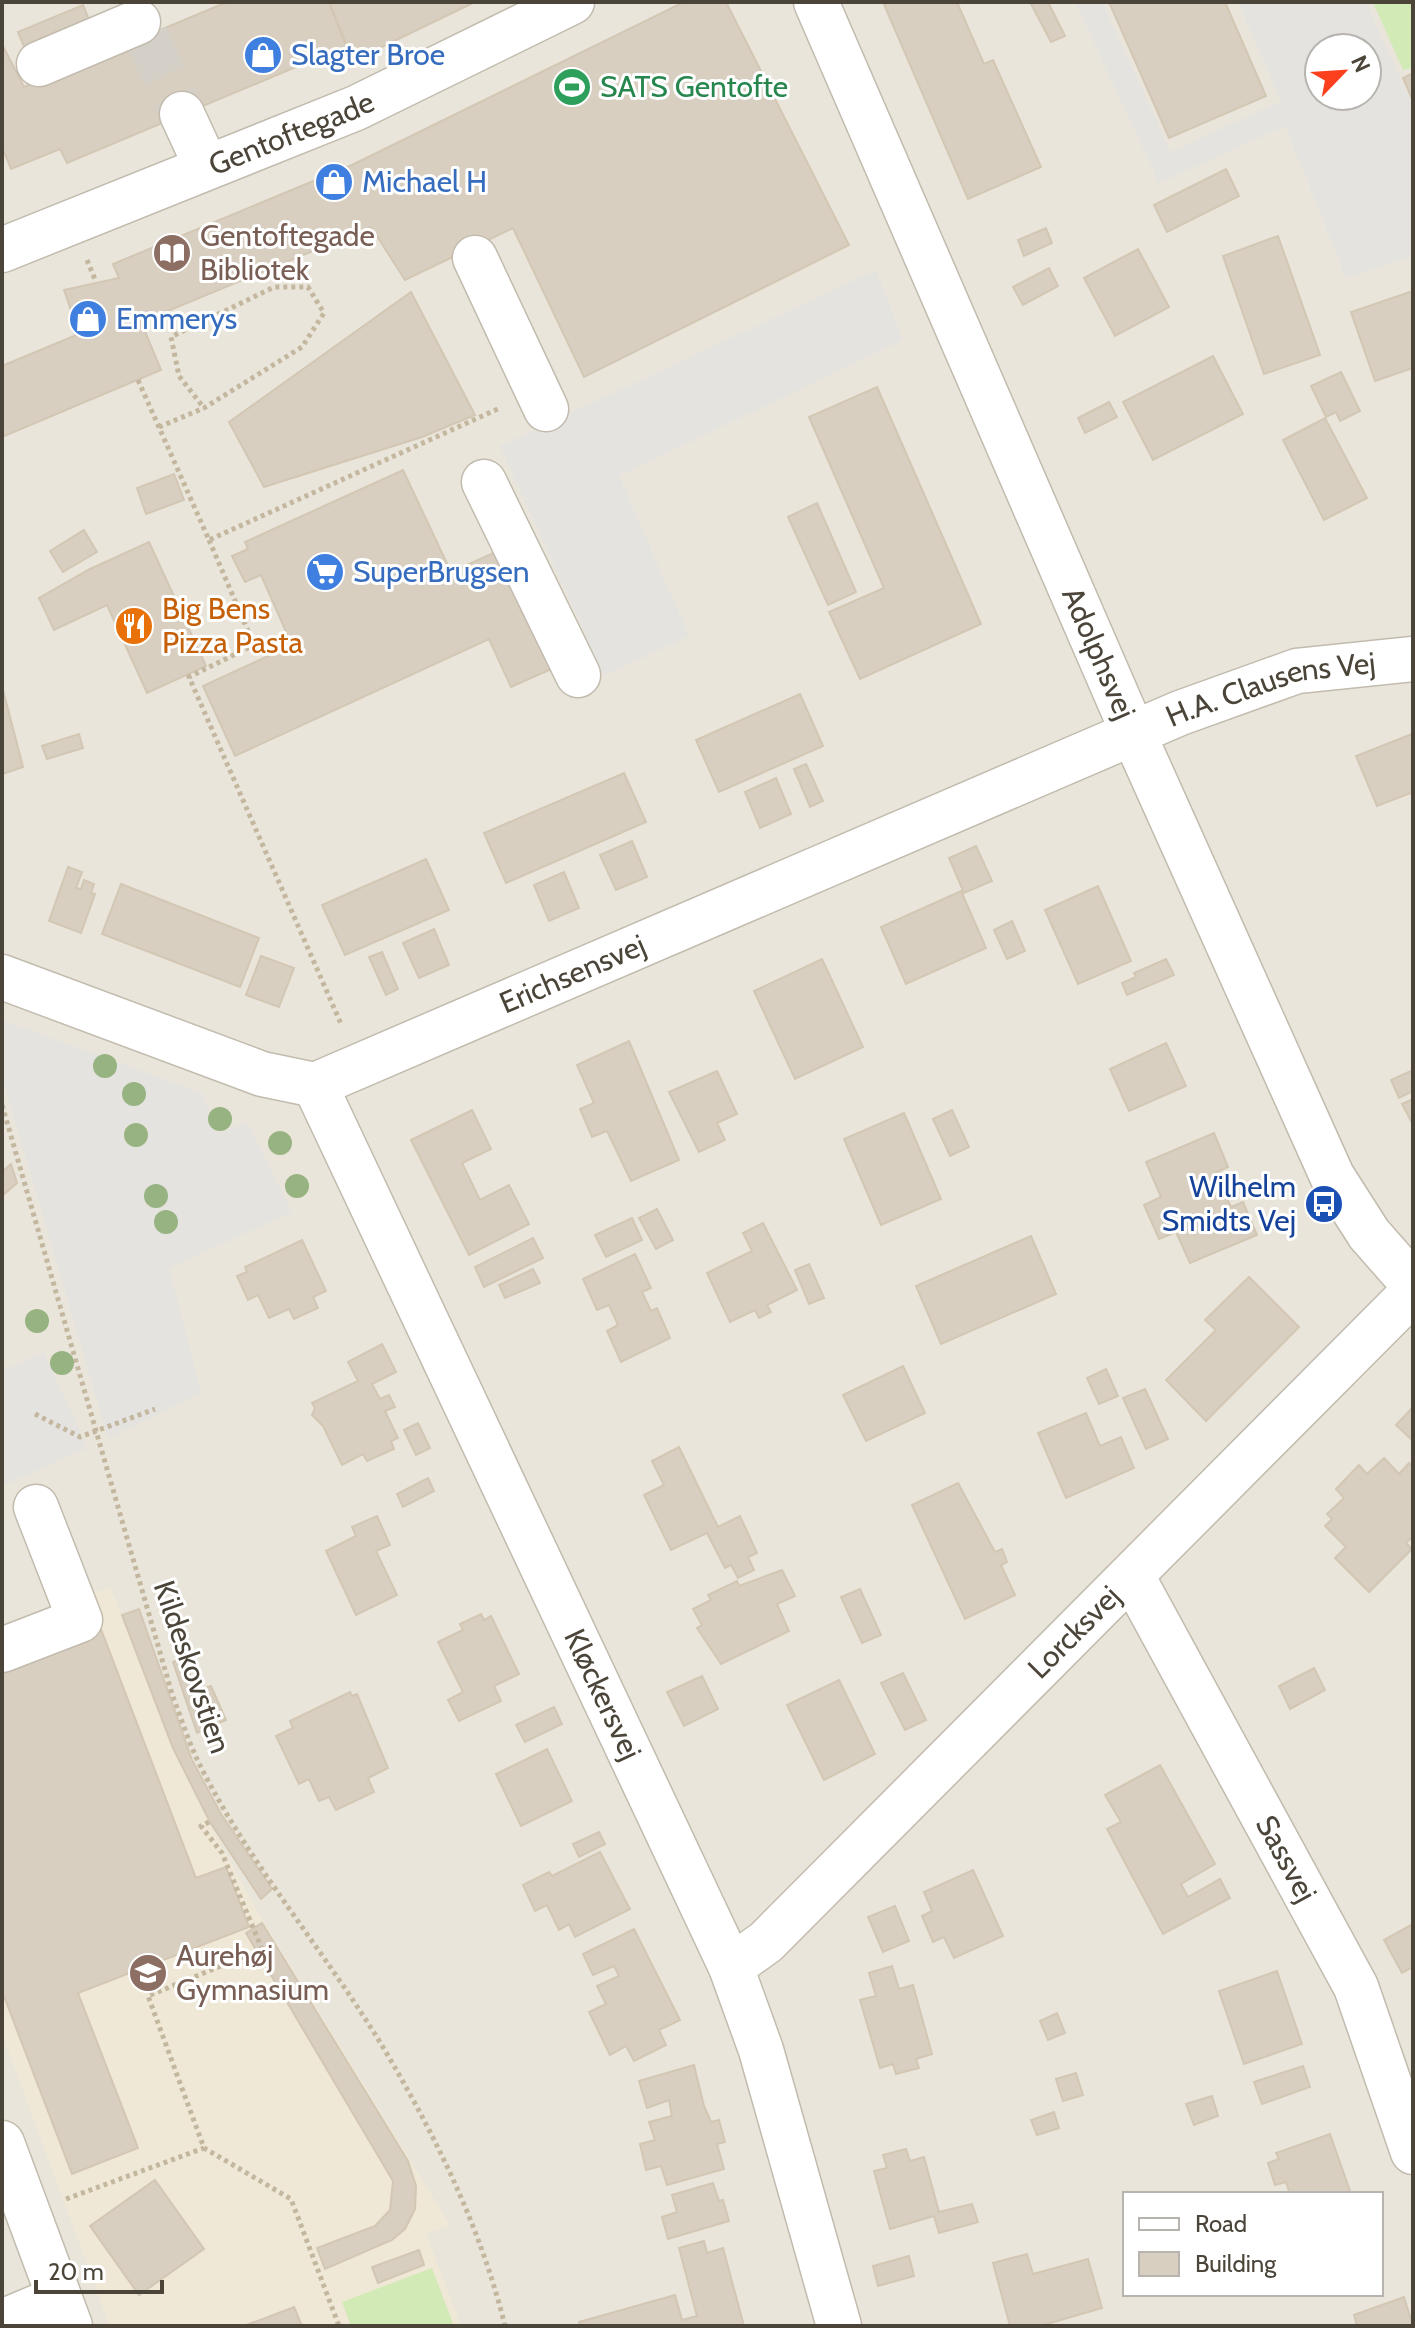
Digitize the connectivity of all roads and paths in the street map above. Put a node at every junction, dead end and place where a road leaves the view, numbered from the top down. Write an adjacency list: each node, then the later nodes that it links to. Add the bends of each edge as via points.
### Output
1 (572, 2): 6 (street, Gentoftegade, via 356,108)
2 (816, 2): 17 (street, Adolphsvej)
3 (138, 20): 4 (street)
4 (39, 64)
5 (182, 114): 6 (street)
6 (206, 166): 7 (street, Gentoftegade)
7 (2, 250)
8 (475, 258): 10 (street)
9 (138, 380): 12 (path)
10 (541, 400): 14 (path)
11 (204, 408): 11 (path, via 302,347 324,313 308,287 274,287 171,337 179,376); 12 (path)
12 (159, 427): 14 (path)
13 (484, 482): 16 (street)
14 (209, 540): 19 (path, via 254,645 189,677)
15 (1413, 659): 17 (street, H.A. Clausens Vej, via 1297,671)
16 (578, 675)
17 (1134, 735): 19 (street, Erichsensvej); 22 (street, Adolphsvej, via 1332,1176 1369,1234)
18 (2, 977): 20 (street, via 262,1074)
19 (360, 1067): 20 (street, Erichsensvej)
20 (315, 1085): 31 (street, Kløckersvej)
21 (2, 1105): 26 (path, Kildeskovstien)
22 (1413, 1284)
23 (1413, 1292): 28 (street, Lorcksvej)
24 (155, 1409): 26 (path)
25 (35, 1414): 26 (path, via 80,1437)
26 (96, 1433): 39 (path, Kildeskovstien, via 172,1694 195,1755 224,1813 389,2057 438,2147 490,2264)
27 (36, 1507): 29 (street, via 80,1620)
28 (1132, 1576): 31 (street, Lorcksvej, via 766,1942); 34 (street, Sassvej, via 1356,1987)
29 (2, 1650)
30 (209, 1822): 33 (path, via 201,1826 222,1853 262,1949 148,1996)
31 (731, 1967): 40 (street, Kløckersvej, via 761,2050)
32 (2, 2143): 35 (street)
33 (204, 2148): 35 (path); 38 (path, via 291,2199)
34 (1413, 2152)
35 (28, 2213): 36 (street)
36 (65, 2312): 37 (street)
37 (2, 2322)
38 (339, 2326)
39 (505, 2326)
40 (839, 2326)

